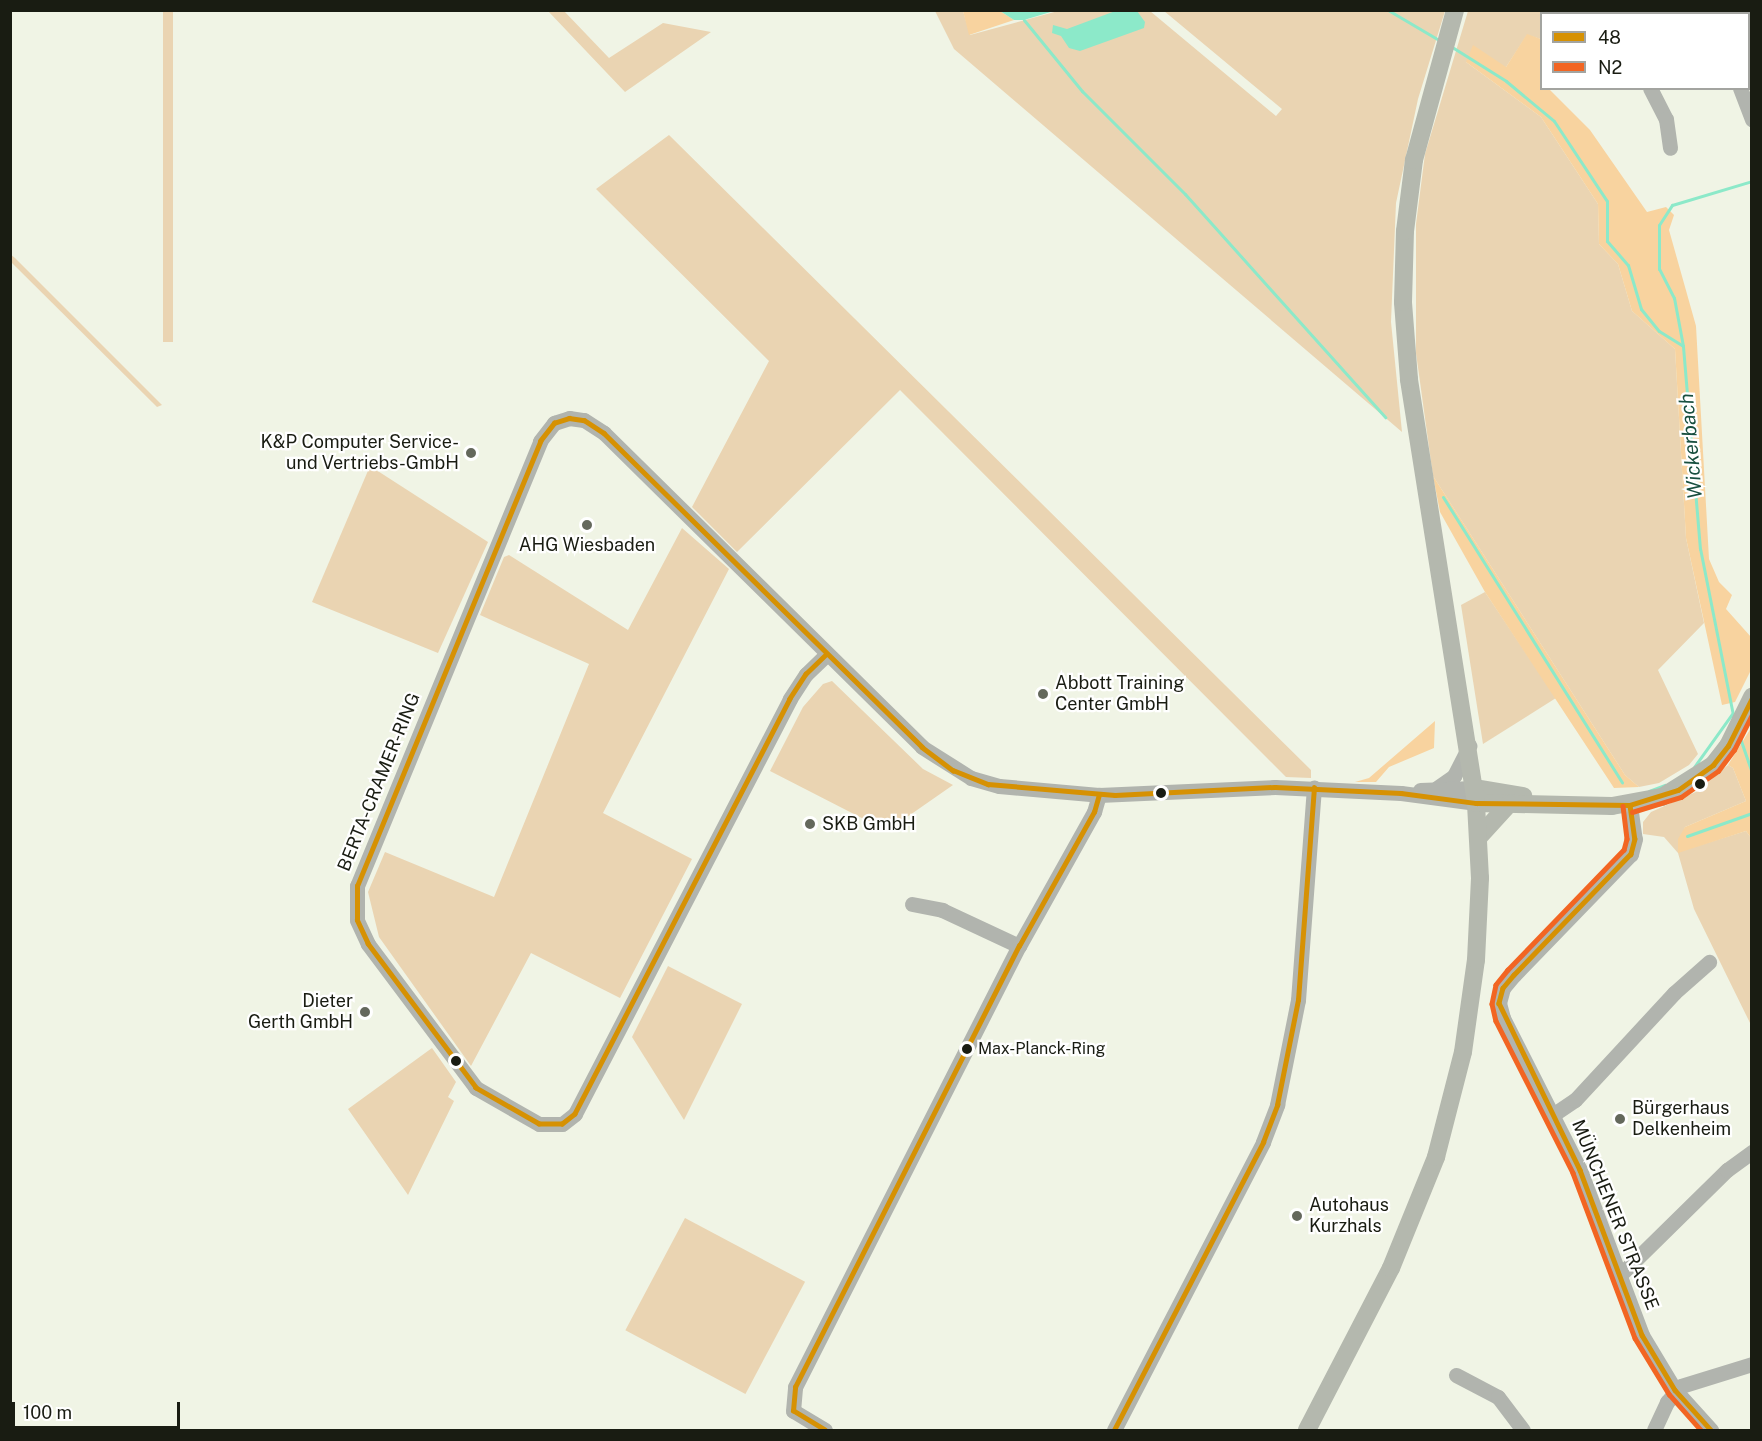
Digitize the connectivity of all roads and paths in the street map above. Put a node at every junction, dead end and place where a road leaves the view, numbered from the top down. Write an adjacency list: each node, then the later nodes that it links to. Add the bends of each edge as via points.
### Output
1 (1455, 10): 8 (main road, via 1422,126 1409,195 1403,302 1409,379)
2 (1651, 90): 5 (street, via 1666,119)
3 (1741, 90): 4 (street)
4 (1750, 111)
5 (1670, 148)
6 (828, 654): 6 (street, BERTA-CRAMER-RING, via 604,434 576,418 549,428 357,886 357,920 368,944 476,1088 539,1124 562,1124 575,1114 790,699 806,674); 12 (street, BERTA-CRAMER-RING, via 922,747 953,770 999,786)
7 (1748, 705): 16 (main road, via 1728,746 1713,765 1678,790)
8 (1468, 746): 10 (street, via 1454,776); 13 (main road)
9 (1314, 788): 11 (street); 12 (street); 28 (street, via 1298,1000 1277,1105 1263,1142)
10 (1436, 788): 11 (street); 13 (street)
11 (1401, 793): 13 (street)
12 (1099, 795): 19 (street, via 1094,812)
13 (1475, 796): 14 (main road); 15 (main road); 17 (main road)
14 (1547, 803): 15 (main road); 16 (main road)
15 (1509, 804): 17 (main road)
16 (1630, 806): 21 (street, MÜNCHENER STRASSE, via 1635,839 1628,859 1560,923 1499,996 1503,1018)
17 (1479, 838): 29 (main road, via 1476,960 1463,1052 1446,1121 1395,1258)
18 (912, 904): 19 (street, via 942,910)
19 (1019, 946): 27 (street, via 795,1387 793,1411)
20 (1708, 962): 21 (street, via 1575,1100)
21 (1554, 1114): 23 (street, MÜNCHENER STRASSE, via 1580,1170)
22 (1752, 1152): 23 (street, via 1727,1170)
23 (1618, 1277): 26 (street, MÜNCHENER STRASSE, via 1642,1335)
24 (1752, 1364): 26 (street)
25 (1456, 1375): 30 (street, via 1498,1397)
26 (1675, 1390): 31 (street); 32 (street, MÜNCHENER STRASSE)
27 (825, 1431)
28 (1114, 1431)
29 (1307, 1431)
30 (1523, 1431)
31 (1654, 1431)
32 (1711, 1431)

